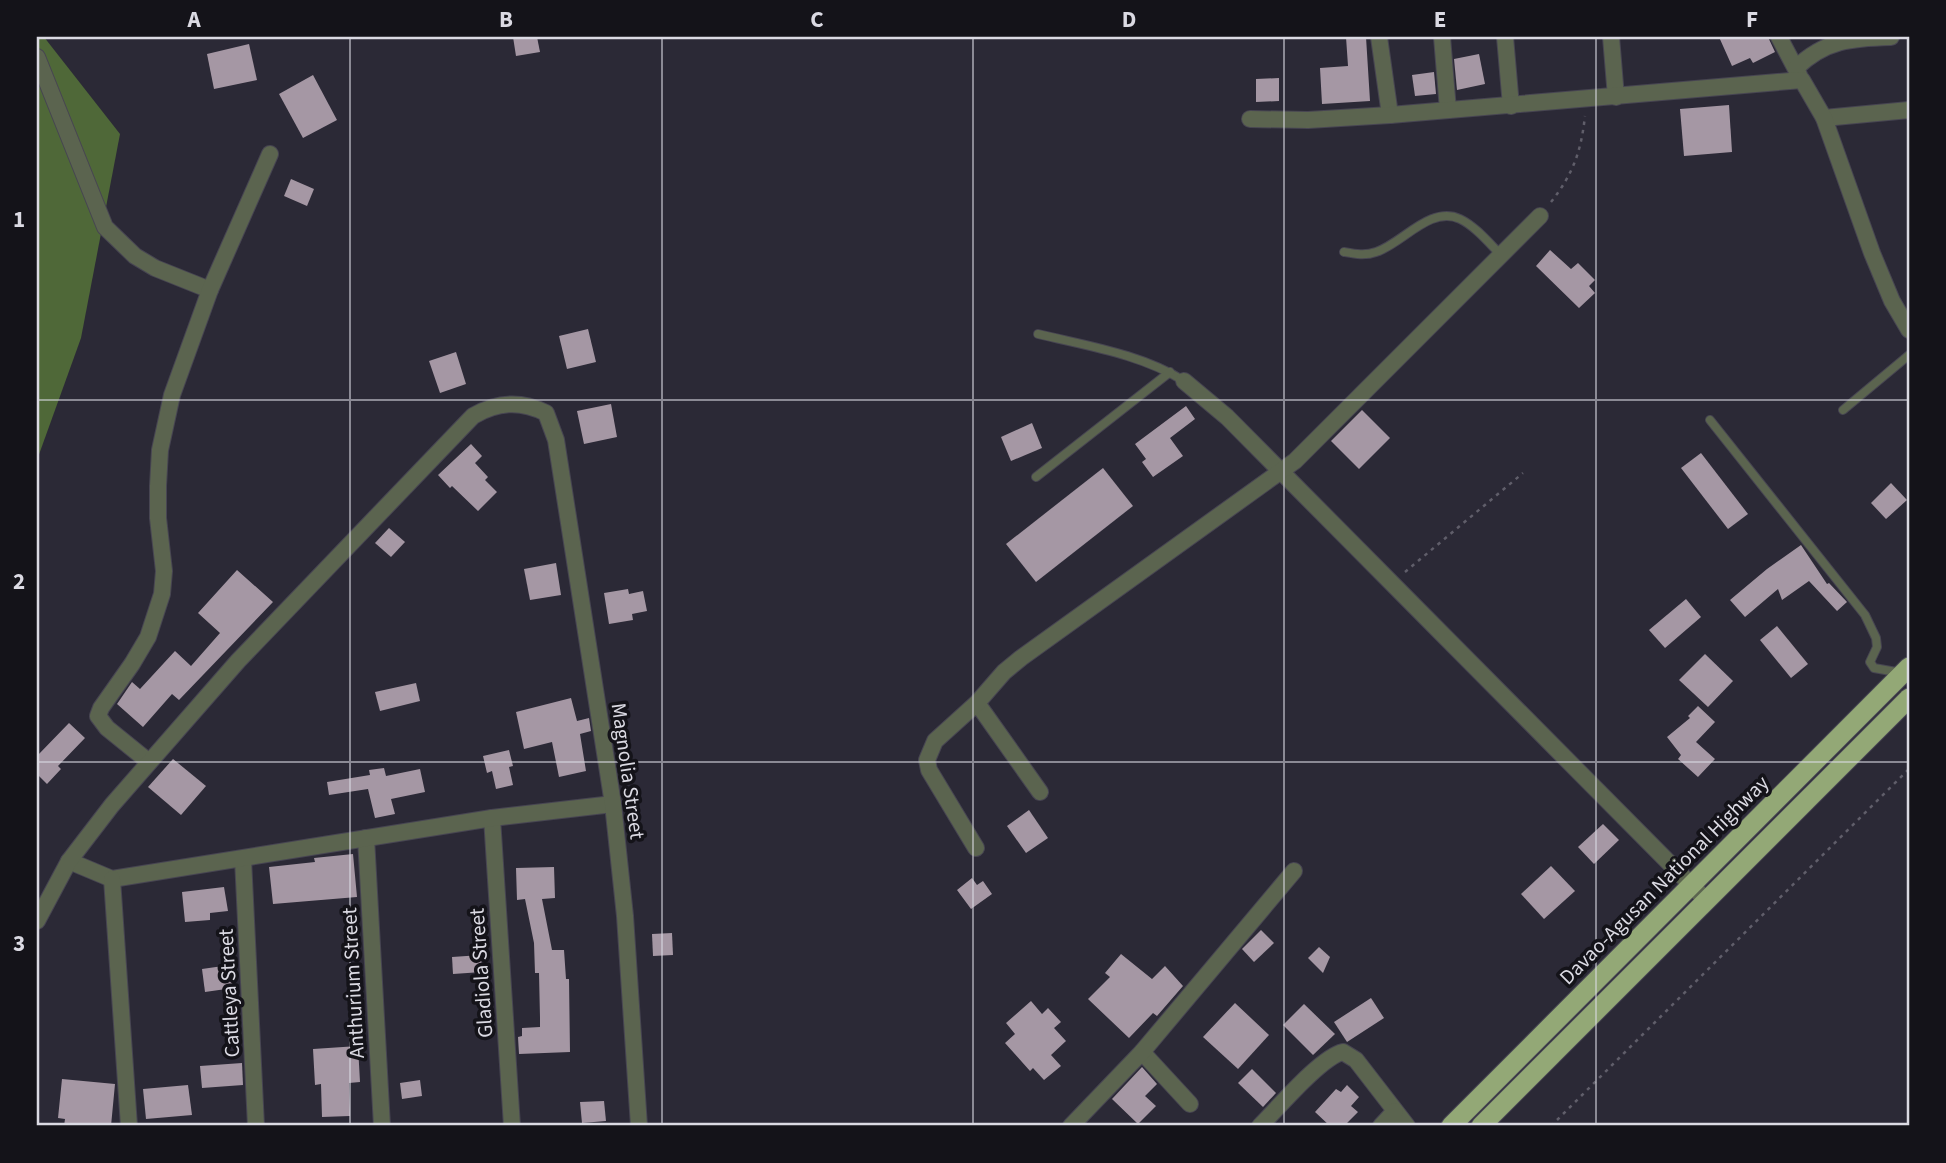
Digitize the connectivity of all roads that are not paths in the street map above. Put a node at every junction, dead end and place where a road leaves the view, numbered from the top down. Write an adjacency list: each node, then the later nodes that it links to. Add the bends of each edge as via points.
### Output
1 (1379, 37): 13 (street)
2 (1441, 37): 11 (street)
3 (1506, 37): 10 (street)
4 (1611, 37): 9 (street)
5 (1779, 37): 8 (street)
6 (1891, 37): 8 (street, via 1831,43 1809,55)
7 (37, 57): 20 (street, via 105,227 155,268)
8 (1799, 74): 9 (street); 14 (street)
9 (1616, 96): 10 (street)
10 (1511, 106): 11 (street)
11 (1448, 110): 13 (street)
12 (1909, 110): 14 (street)
13 (1390, 115): 15 (street)
14 (1824, 118): 21 (street, via 1872,253)
15 (1250, 119)
16 (270, 154): 20 (street)
17 (1540, 216): 19 (street)
18 (1344, 253): 19 (lane, via 1373,254 1433,219 1452,216 1468,224)
19 (1501, 255): 28 (street)
20 (211, 290): 33 (street, via 172,395 160,450 162,594 148,637 98,716)
21 (1909, 330)
22 (1038, 334): 24 (lane)
23 (1909, 355): 26 (lane)
24 (1170, 372): 25 (lane); 29 (lane)
25 (1184, 381): 28 (street)
26 (1843, 410)
27 (1710, 420): 30 (lane, via 1865,615 1877,638 1870,662 1874,668)
28 (1282, 472): 32 (street, via 1021,658); 43 (street)
29 (1035, 477)
30 (1907, 673): 43 (highway, Davao-Agusan National Highway)
31 (1909, 698): 44 (highway, Davao-Agusan National Highway)
32 (977, 704): 34 (street); 38 (street, via 935,741 927,760)
33 (149, 762): 35 (street, Magnolia Street, via 238,661 473,416 508,403 546,414 556,440); 40 (street)
34 (1040, 792)
35 (612, 804): 36 (street); 53 (street, Magnolia Street, via 625,916)
36 (492, 818): 37 (street); 52 (street, Gladiola Street)
37 (366, 838): 39 (street); 51 (street, Anthurium Street)
38 (975, 848)
39 (243, 859): 42 (street); 50 (street, Cattleya Street)
40 (69, 861): 42 (street); 45 (street)
41 (1294, 871): 46 (street)
42 (112, 878): 49 (street)
43 (1690, 885): 44 (street); 58 (highway, Davao-Agusan National Highway)
44 (1706, 900): 59 (highway, Davao-Agusan National Highway)
45 (37, 921)
46 (1142, 1052): 47 (street); 54 (street)
47 (1190, 1104)
48 (1395, 1111): 55 (street, via 1356,1060 1343,1052 1322,1064); 56 (street); 57 (street)
49 (129, 1126)
50 (256, 1126)
51 (382, 1126)
52 (512, 1126)
53 (639, 1126)
54 (1071, 1126)
55 (1260, 1126)
56 (1381, 1126)
57 (1407, 1126)
58 (1451, 1126)
59 (1481, 1126)

